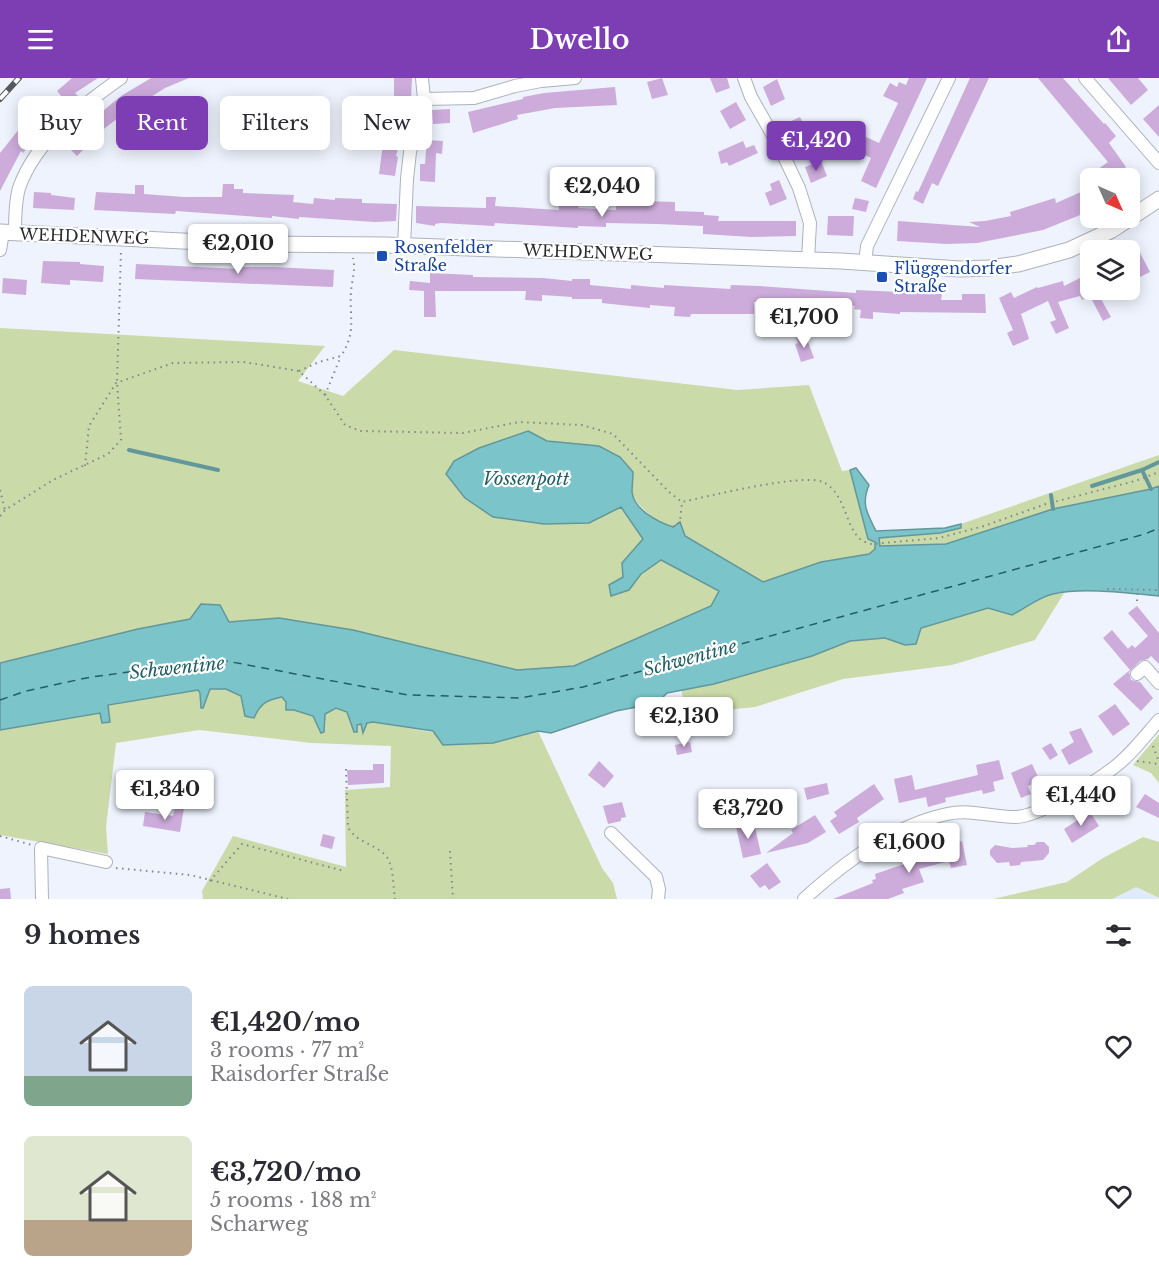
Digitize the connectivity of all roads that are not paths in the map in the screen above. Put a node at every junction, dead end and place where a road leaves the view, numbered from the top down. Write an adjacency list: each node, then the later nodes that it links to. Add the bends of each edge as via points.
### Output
1 (121, 78): 12 (street, via 89,100 43,145 19,190)
2 (422, 78): 7 (street)
3 (575, 78): 8 (street, via 515,86 474,98)
4 (744, 78): 15 (street, via 750,97 799,188 810,223)
5 (949, 78): 16 (street, via 867,246)
6 (1085, 78): 10 (street)
7 (424, 96)
8 (432, 99)
9 (411, 150): 13 (street)
10 (1159, 163)
11 (1159, 199): 16 (main road, WEHDENWEG, via 1112,230 1043,259 960,269)
12 (6, 232): 13 (main road, WEHDENWEG, via 243,244); 14 (street)
13 (404, 246): 15 (main road, WEHDENWEG)
14 (0, 250)
15 (808, 260): 16 (main road, WEHDENWEG)
16 (865, 262)
17 (1137, 674): 18 (street, via 1145,667)
18 (1159, 683)
19 (1159, 720): 24 (street, via 1113,769 1043,810 1015,817 949,813 921,821 869,849)
20 (610, 833): 23 (street, via 656,877)
21 (106, 862): 22 (street, via 41,848)
22 (42, 899)
23 (658, 899)
24 (804, 899)

